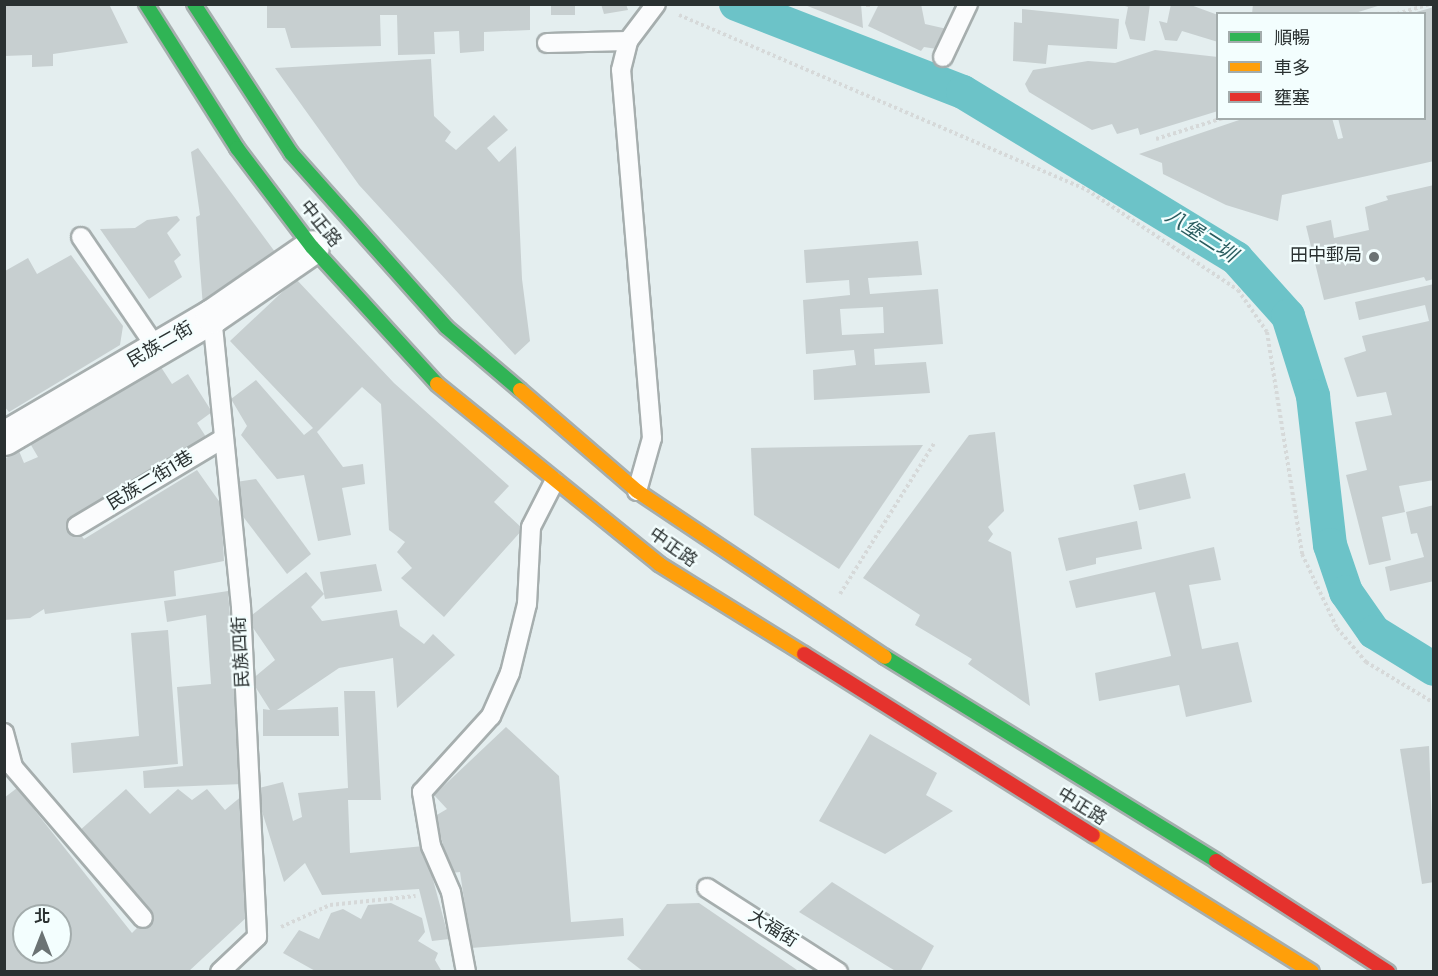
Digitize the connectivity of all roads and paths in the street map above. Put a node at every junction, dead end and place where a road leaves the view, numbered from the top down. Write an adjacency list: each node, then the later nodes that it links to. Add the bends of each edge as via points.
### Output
1 (146, 4): 13 (main road, 中正路, via 237,148)
2 (194, 4): 20 (main road, 中正路, via 291,153 446,327)
3 (968, 4): 9 (lane)
4 (1430, 4): 6 (path)
5 (656, 5): 7 (lane); 23 (path, via 1087,190 1238,290 1267,332 1302,554 1327,607 1337,628 1366,662)
6 (1404, 12)
7 (628, 41): 8 (lane); 20 (lane, via 621,70 652,438)
8 (547, 43)
9 (943, 57)
10 (1217, 120): 11 (path)
11 (1156, 139)
12 (81, 237): 15 (lane)
13 (312, 247): 14 (street, 民族二街); 19 (main road, 中正路, via 425,374)
14 (212, 316): 15 (street, 民族二街); 17 (lane, 民族四街)
15 (157, 349): 16 (street, 民族二街)
16 (4, 438)
17 (224, 438): 21 (lane, 民族二街1巷); 29 (lane, 民族四街, via 241,607)
18 (936, 442): 22 (path)
19 (554, 482): 31 (lane, via 531,527 527,604 510,674 491,716 422,792 431,846 451,892); 33 (main road, 中正路, via 659,564)
20 (637, 491): 22 (main road, 中正路)
21 (77, 526)
22 (824, 620): 34 (main road, 中正路, via 1161,825)
23 (1434, 703)
24 (4, 733): 25 (lane)
25 (9, 771): 28 (lane)
26 (707, 888): 32 (lane, 大福街)
27 (416, 896): 29 (path, via 330,905)
28 (143, 918)
29 (257, 937): 30 (lane)
30 (220, 972)
31 (466, 972)
32 (838, 972)
33 (1312, 972)
34 (1388, 972)

